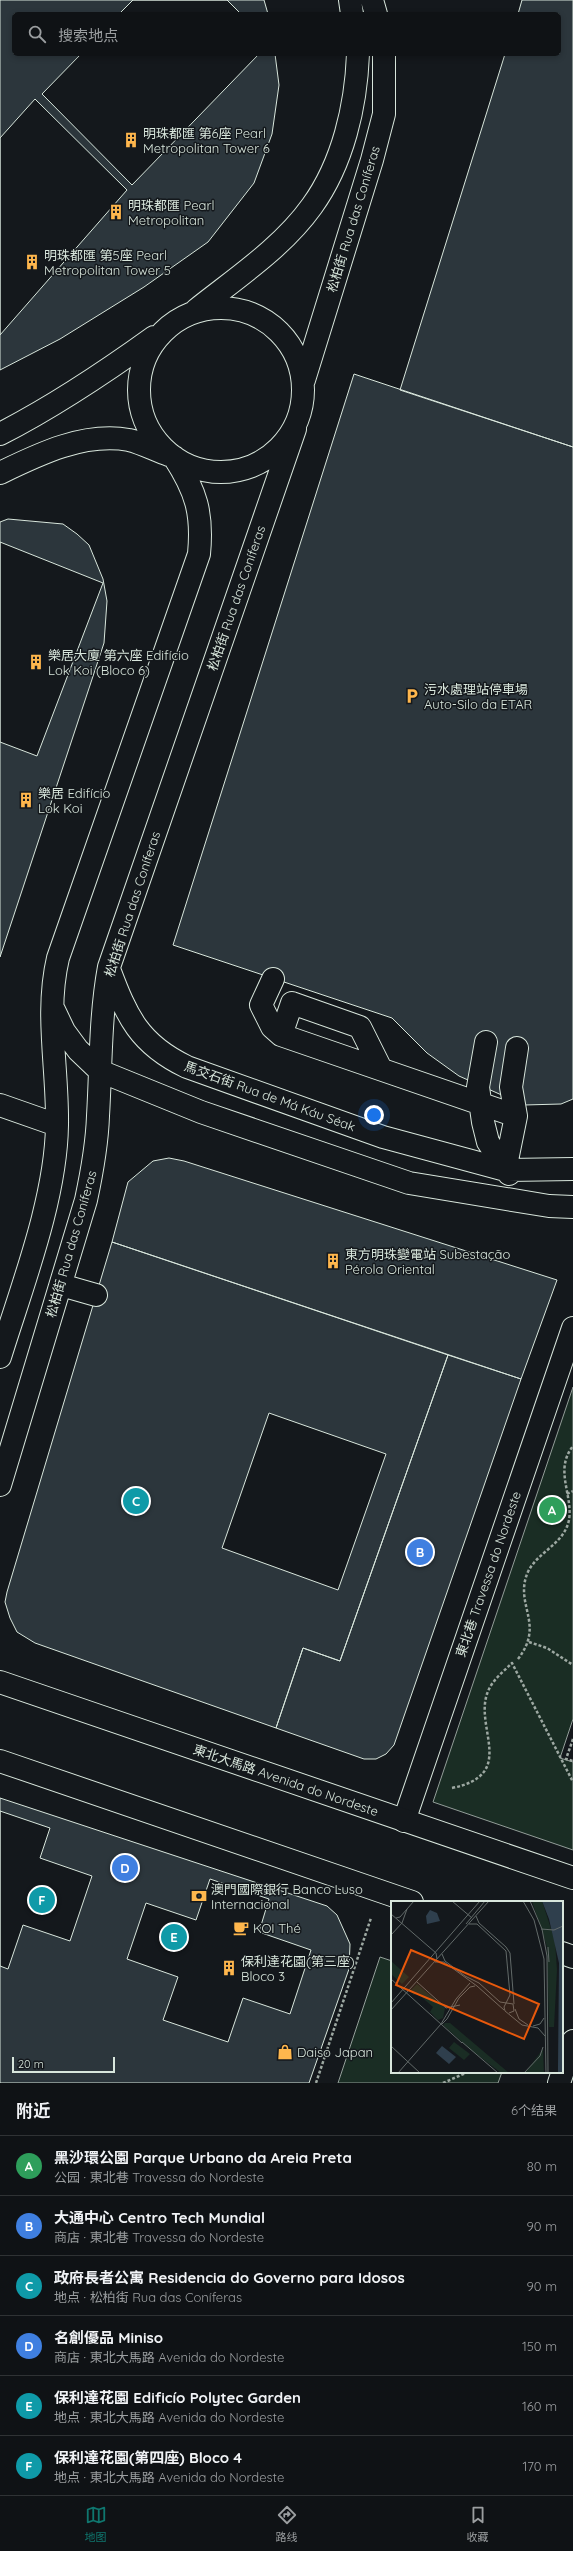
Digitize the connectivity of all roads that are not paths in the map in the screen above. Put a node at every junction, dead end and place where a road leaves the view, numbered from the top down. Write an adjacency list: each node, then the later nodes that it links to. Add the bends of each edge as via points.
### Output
1 (350, 0): 3 (street)
2 (372, 0): 4 (street)
3 (352, 12)
4 (375, 12)
5 (358, 56): 7 (street, via 357,84 352,111 326,185 311,208 283,238 258,262)
6 (384, 56): 9 (street, 松柏街 Rua das Coníferas, via 384,114)
7 (194, 312): 8 (street, via 184,315); 9 (street, via 209,307 236,308 261,317 283,334 297,356)
8 (162, 331): 11 (street, via 55,406); 12 (street, via 147,353 139,378 140,405 149,431)
9 (304, 380): 10 (street, 松柏街 Rua das Coníferas, via 303,406)
10 (295, 429): 12 (street, via 280,449 265,460 236,471 211,472 187,465); 14 (street, 松柏街 Rua das Coníferas)
11 (0, 434)
12 (174, 457): 13 (street, via 129,440 99,439 38,455); 16 (street, via 190,482 199,509 199,554 58,958)
13 (0, 473)
14 (109, 968): 21 (street, 松柏街 Rua das Coníferas, via 104,991); 27 (street, 馬交石街 Rua de Má Káu Séak, via 133,1023 149,1044 166,1057 187,1067 384,1137)
15 (274, 979): 17 (street, via 261,1005 272,1027)
16 (51, 1004): 21 (street, via 64,1031 78,1050); 25 (street)
17 (281, 1035): 20 (street); 20 (street, via 292,1003 360,1027)
18 (486, 1042): 22 (street)
19 (517, 1048): 24 (street, via 511,1087)
20 (381, 1069): 22 (street)
21 (100, 1072): 28 (street, via 201,1112 409,1183); 30 (street, 松柏街 Rua das Coníferas, via 94,1164)
22 (480, 1096): 24 (street); 27 (street, via 482,1122 488,1142)
23 (0, 1105): 25 (street)
24 (515, 1108): 27 (street)
25 (57, 1125): 33 (street, via 50,1188)
26 (573, 1169): 27 (street, 馬交石街 Rua de Má Káu Séak)
27 (506, 1170): 28 (street, via 517,1183)
28 (549, 1206): 29 (street)
29 (573, 1207)
30 (61, 1285): 31 (street); 34 (street, 松柏街 Rua das Coníferas)
31 (96, 1294)
32 (573, 1328): 39 (street, 東北巷 Travessa do Nordeste)
33 (0, 1358)
34 (0, 1485)
35 (0, 1673): 37 (street)
36 (0, 1682): 37 (street, 東北大馬路 Avenida do Nordeste)
37 (26, 1691): 39 (street, 東北大馬路 Avenida do Nordeste)
38 (0, 1761): 41 (street)
39 (404, 1821): 40 (street, 東北大馬路 Avenida do Nordeste)
40 (573, 1878)
41 (409, 1901)
42 (563, 1954): 43 (street)
43 (573, 1957)
44 (573, 2041): 45 (street)
45 (563, 2071)
46 (562, 2073): 47 (street)
47 (559, 2083)

